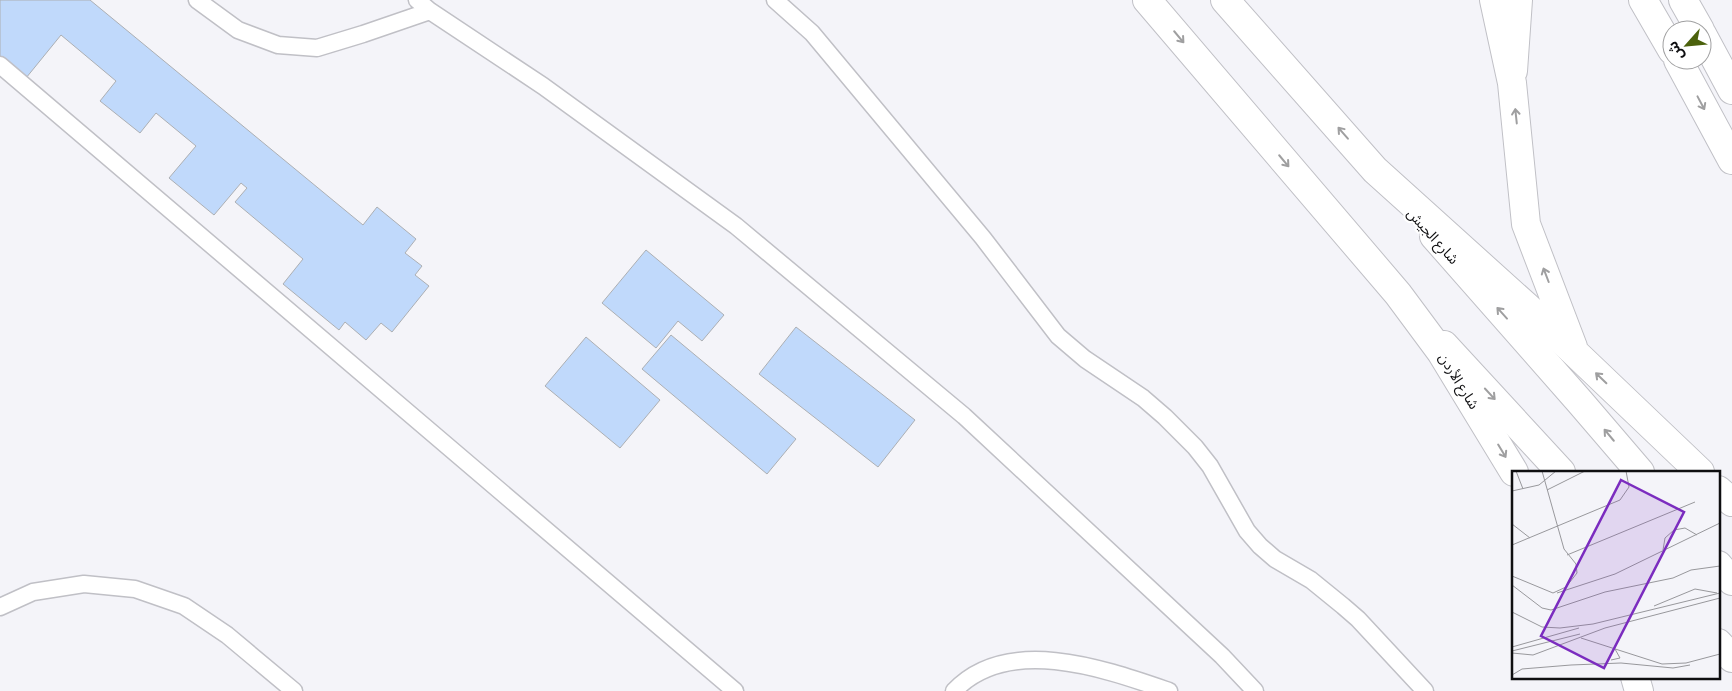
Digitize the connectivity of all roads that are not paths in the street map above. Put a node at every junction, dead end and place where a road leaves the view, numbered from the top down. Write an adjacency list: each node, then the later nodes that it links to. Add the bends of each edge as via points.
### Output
1 (197, 0): 10 (lane, via 238,30 278,45 316,48)
2 (417, 0): 10 (lane)
3 (775, 0): 39 (lane, via 812,33 983,238 1058,336 1165,417 1210,466 1247,531 1260,546 1310,580 1358,619)
4 (1147, 0): 20 (main road, one-way to 20)
5 (1225, 0): 19 (main road, شارع الجيش, one-way to 5)
6 (1494, 0): 16 (main road)
7 (1518, 0): 16 (main road)
8 (1644, 0): 12 (main road)
9 (1683, 0): 11 (main road)
10 (430, 11): 38 (lane, via 551,92 736,226 812,288 964,416 1222,656)
11 (1694, 20)
12 (1662, 32)
13 (1712, 53): 17 (main road)
14 (0, 65): 35 (lane)
15 (1683, 70): 18 (main road, one-way to 18)
16 (1512, 83): 21 (main road, one-way to 16, via 1526,224)
17 (1732, 90)
18 (1732, 160)
19 (1375, 170): 21 (main road); 24 (main road, شارع الجيش, one-way to 19)
20 (1398, 294): 22 (main road, شارع الأردن, one-way to 22, via 1441,352); 23 (main road, one-way to 23)
21 (1575, 353): 25 (main road, one-way to 21)
22 (1513, 471)
23 (1560, 471)
24 (1639, 471)
25 (1699, 471)
26 (1720, 492): 27 (main road)
27 (1732, 502)
28 (1720, 566): 29 (main road)
29 (1732, 581)
30 (0, 607): 34 (lane, via 33,592 84,584 135,589 184,606 227,635)
31 (1720, 645): 32 (main road)
32 (1732, 658)
33 (1635, 678): 40 (main road)
34 (294, 691)
35 (735, 691)
36 (954, 691): 37 (lane, via 990,667 1017,660 1046,660 1078,665)
37 (1169, 691)
38 (1255, 691)
39 (1425, 691)
40 (1639, 691)

